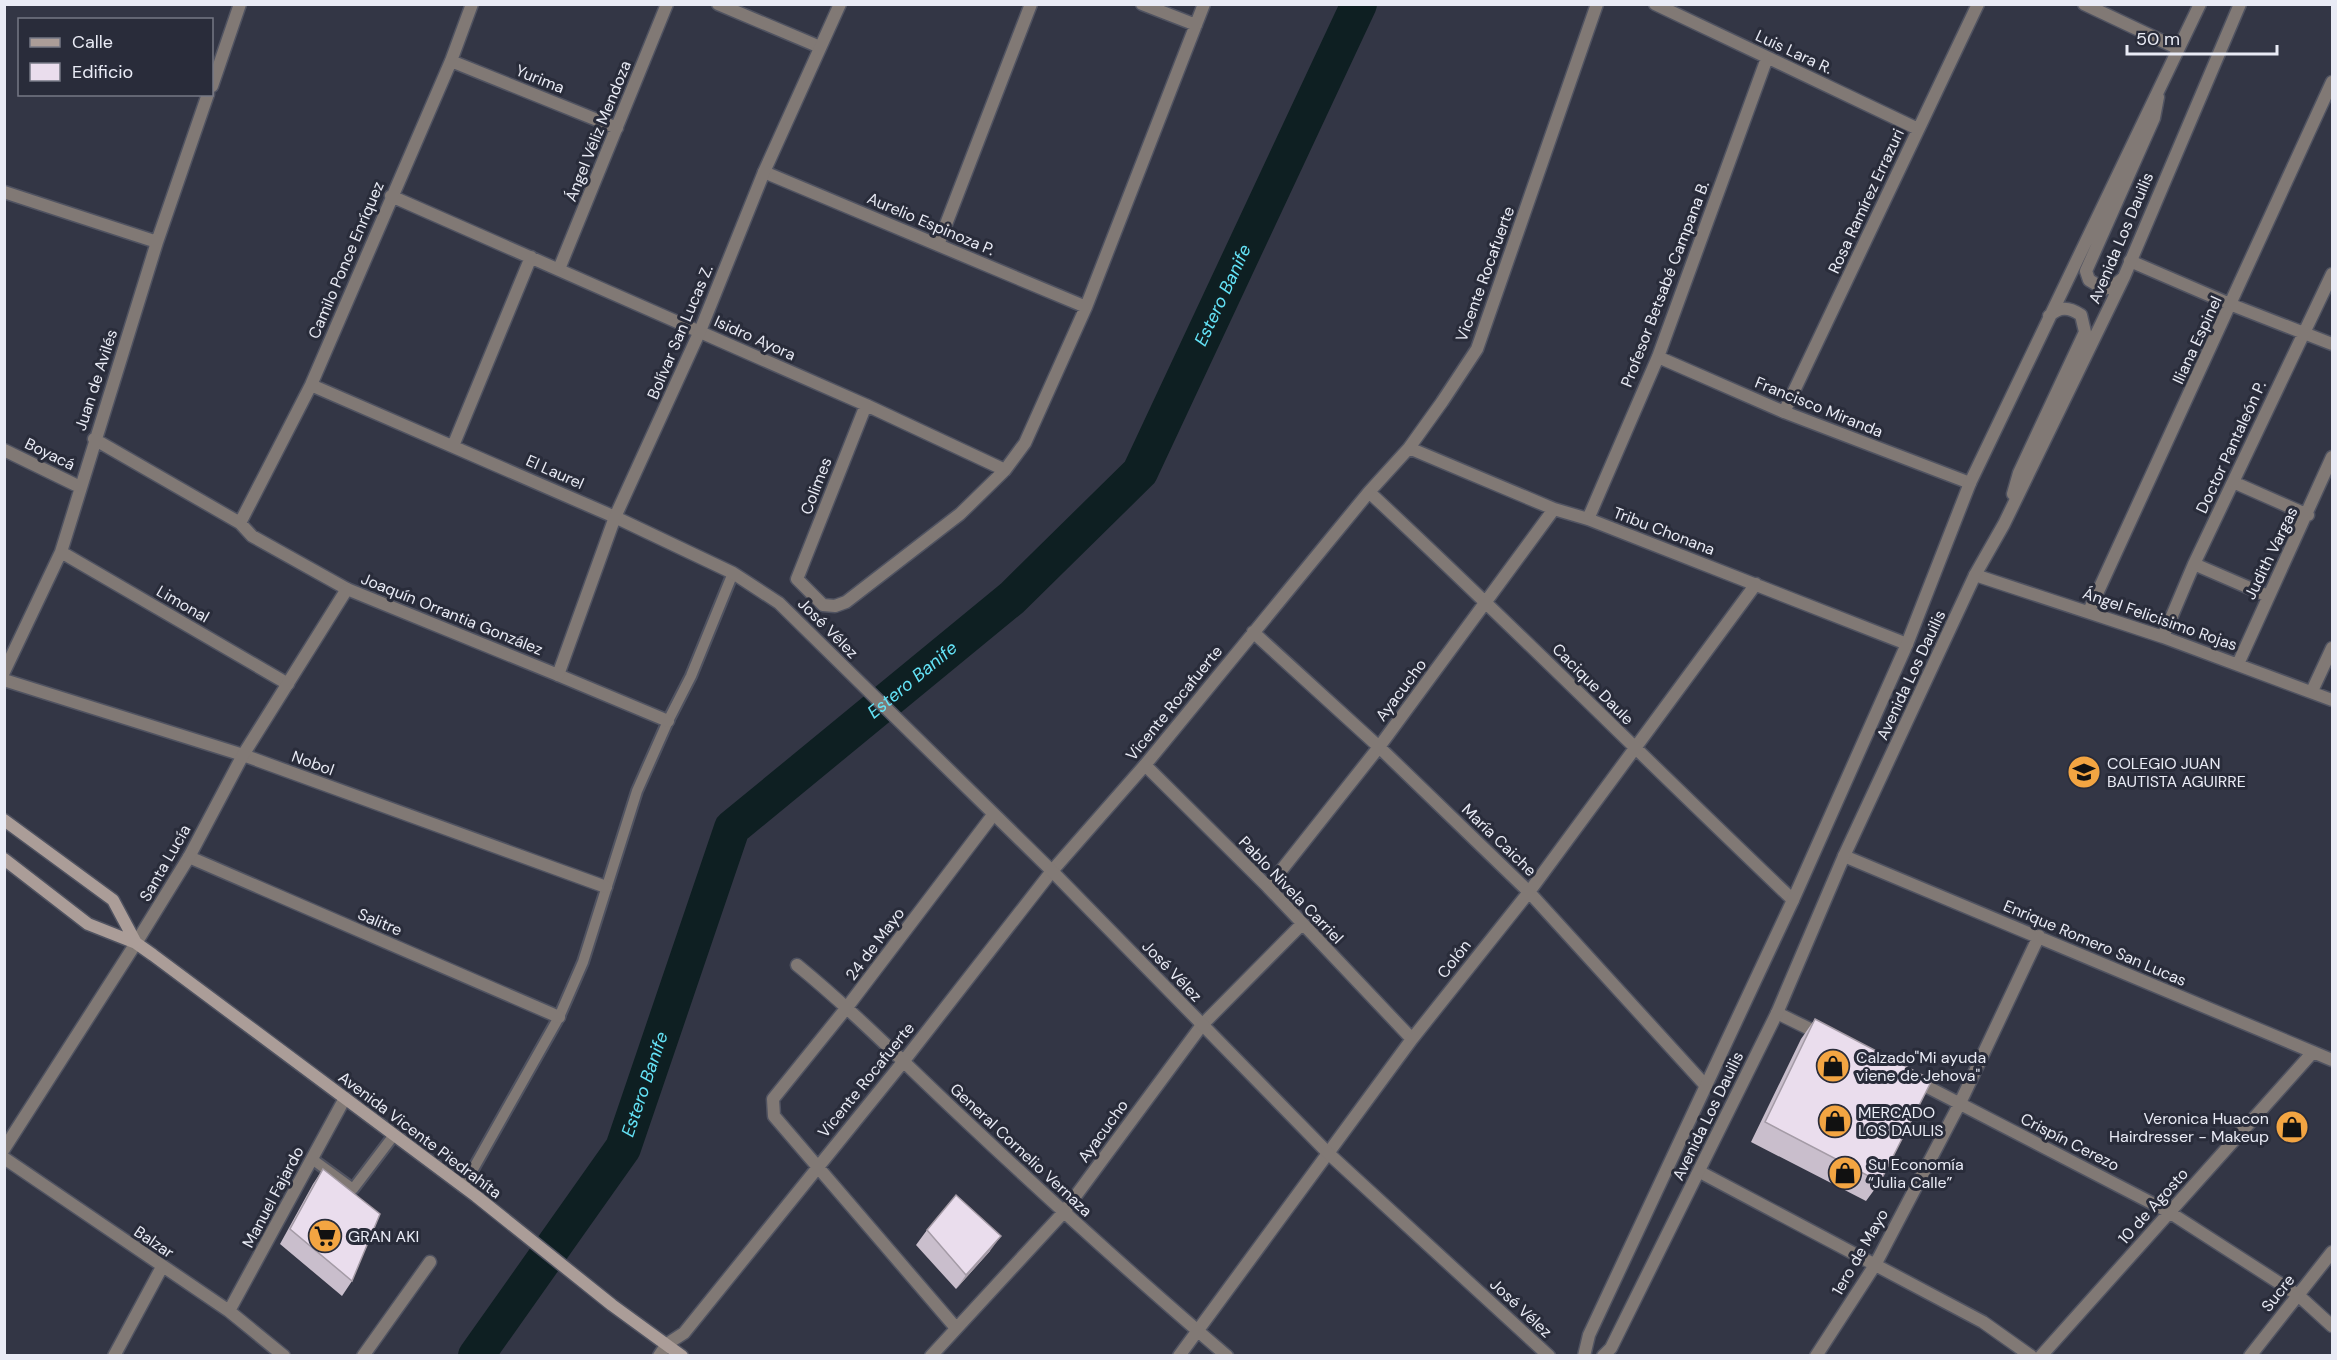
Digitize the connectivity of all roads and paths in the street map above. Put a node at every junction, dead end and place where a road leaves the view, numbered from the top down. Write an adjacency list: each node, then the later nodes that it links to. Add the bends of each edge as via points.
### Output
1 (240, 4): 21 (street)
2 (472, 4): 19 (street, Camilo Ponce Enríquez)
3 (668, 4): 24 (street, Ángel Véliz Mendoza)
4 (718, 4): 16 (street)
5 (840, 4): 16 (street, Bolívar San Lucas Z.)
6 (1031, 4): 30 (street)
7 (1142, 4): 15 (street)
8 (1204, 4): 15 (street)
9 (1597, 4): 48 (street, Vicente Rocafuerte, via 1477,349)
10 (1655, 4): 18 (street, Luis Lara R.)
11 (1978, 4): 25 (street, Rosa Ramírez Errazuri)
12 (2084, 4): 17 (street)
13 (2200, 4): 17 (street, Avenida Los Dauilis)
14 (2240, 4): 32 (street, Avenida Los Dauilis)
15 (1196, 25): 37 (street)
16 (820, 47): 26 (street, Bolívar San Lucas Z.)
17 (2177, 48): 22 (street, Avenida Los Dauilis)
18 (1767, 58): 25 (street, Luis Lara R.); 42 (street, Profesor Betsabé Campana B.)
19 (450, 61): 24 (street, Yurima); 28 (street, Camilo Ponce Enríquez)
20 (2332, 82): 36 (street, Iliana Espinel)
21 (213, 83)
22 (2160, 84): 35 (street, via 2154,118 2086,271 2089,280 2104,289); 38 (street, Avenida Los Dauilis)
23 (207, 96): 29 (street, Juan de Avilés)
24 (617, 128): 33 (street, Ángel Véliz Mendoza)
25 (1918, 129): 45 (street, Rosa Ramírez Errazuri)
26 (764, 172): 30 (street, Aurelio Espinoza P.); 39 (street, Bolívar San Lucas Z.)
27 (4, 192): 29 (street)
28 (391, 196): 31 (street, Isidro Ayora); 43 (street, Camilo Ponce Enríquez)
29 (157, 242): 46 (street, Juan de Avilés)
30 (938, 245): 37 (street, Aurelio Espinoza P.)
31 (531, 257): 33 (street, Isidro Ayora); 47 (street)
32 (2130, 261): 35 (street, Avenida Los Dauilis); 36 (street)
33 (559, 269): 39 (street, Isidro Ayora)
34 (2332, 274): 40 (street, Doctor Pantaleón P.)
35 (2124, 277): 61 (street, Avenida Los Dauilis)
36 (2232, 305): 40 (street); 71 (street, Iliana Espinel)
37 (1086, 307): 51 (street, via 1024,442)
38 (2049, 316): 53 (street, Avenida Los Dauilis); 61 (street, via 2056,310 2070,309 2081,315 2085,332 2019,473)
39 (700, 332): 44 (street, Isidro Ayora); 58 (street, Bolívar San Lucas Z.)
40 (2302, 333): 41 (street); 52 (street, Doctor Pantaleón P.)
41 (2332, 344)
42 (1658, 357): 45 (street, Francisco Miranda); 59 (street, Profesor Betsabé Campana B.)
43 (311, 385): 47 (street, El Laurel); 60 (street, Camilo Ponce Enríquez)
44 (866, 405): 51 (street, Isidro Ayora); 51 (street, Colimes, via 797,579 824,605 846,602 960,514)
45 (1784, 412): 53 (street, Francisco Miranda)
46 (94, 439): 54 (street, Juan de Avilés); 60 (street, Joaquín Orrantia González)
47 (453, 446): 58 (street, El Laurel)
48 (1409, 448): 55 (street, Vicente Rocafuerte); 56 (street, Tribu Chonana)
49 (4, 450): 54 (street, Boyacá)
50 (2332, 457): 57 (street, Judith Vargas)
51 (1005, 470)
52 (2233, 482): 57 (street); 63 (street, Doctor Pantaleón P.)
53 (1971, 483): 74 (street, Avenida Los Dauilis)
54 (81, 487): 62 (street, Juan de Avilés)
55 (1369, 492): 69 (street, Cacique Daule); 72 (street, Vicente Rocafuerte)
56 (1554, 509): 59 (street, Tribu Chonana); 69 (street, Ayacucho)
57 (2308, 515): 68 (street, Judith Vargas)
58 (615, 517): 64 (street, El Laurel); 78 (street, Bolívar San Lucas Z.)
59 (1588, 519): 66 (street, Tribu Chonana)
60 (240, 523): 67 (street, Joaquín Orrantia González, via 252,536)
61 (2004, 524): 65 (street, Avenida Los Dauilis)
62 (61, 552): 77 (street, Juan de Avilés); 80 (street, Limonal)
63 (2194, 564): 68 (street); 73 (street, Doctor Pantaleón P.)
64 (733, 573): 70 (street, El Laurel); 83 (lane)
65 (1976, 575): 71 (street, Ángel Felicisimo Rojas); 90 (street, Avenida Los Dauilis)
66 (1756, 584): 74 (street, Tribu Chonana); 85 (street, Colón)
67 (346, 589): 78 (street, Joaquín Orrantia González); 80 (street, Santa Lucía)
68 (2268, 596): 76 (street, Judith Vargas)
69 (1488, 602): 84 (street, Ayacucho); 85 (street, Cacique Daule)
70 (779, 603): 88 (street, José Vélez)
71 (2089, 611): 73 (street, Ángel Felicisimo Rojas)
72 (1253, 632): 84 (street, María Caiche); 87 (street, Vicente Rocafuerte)
73 (2163, 637): 76 (street, Ángel Felicisimo Rojas)
74 (1907, 644): 97 (street, Avenida Los Dauilis)
75 (2332, 648): 81 (street)
76 (2238, 663): 81 (street, Ángel Felicisimo Rojas)
77 (4, 672)
78 (558, 675): 83 (street, Joaquín Orrantia González)
79 (4, 680): 86 (street, Nobol)
80 (288, 684): 86 (street, Santa Lucía)
81 (2312, 692): 82 (street, Ángel Felicisimo Rojas)
82 (2332, 700)
83 (668, 721): 94 (lane, via 637,791)
84 (1379, 747): 95 (street, Ayacucho); 96 (street, María Caiche)
85 (1634, 749): 96 (street, Colón); 97 (street, Cacique Daule)
86 (243, 755): 91 (street, Santa Lucía); 94 (street, Nobol)
87 (1145, 765): 93 (street, Vicente Rocafuerte); 95 (street, Pablo Nivela Carriel)
88 (993, 815): 93 (street, José Vélez); 102 (street, 24 de Mayo)
89 (4, 820): 100 (main road, Avenida Vicente Piedrahíta, via 113,900)
90 (1844, 856): 99 (street, Enrique Romero San Lucas); 103 (street, Avenida Los Dauilis)
91 (189, 857): 100 (street, Santa Lucía); 104 (street, Salitre)
92 (4, 859): 100 (main road, Avenida Vicente Piedrahíta, via 88,924)
93 (1052, 871): 105 (street, José Vélez); 110 (street, Vicente Rocafuerte)
94 (606, 887): 104 (lane, via 583,962)
95 (1268, 887): 98 (street, Pablo Nivela Carriel)
96 (1528, 892): 106 (street, Colón); 112 (street, María Caiche)
97 (1793, 900): 112 (street, Avenida Los Dauilis)
98 (1301, 925): 105 (street, Ayacucho); 106 (street, Pablo Nivela Carriel)
99 (2038, 936): 108 (street, Enrique Romero San Lucas); 114 (street, 1ero de Mayo)
100 (136, 943): 113 (main road, Avenida Vicente Piedrahíta); 116 (street, Santa Lucía)
101 (797, 965): 102 (street, General Cornelio Vernaza)
102 (848, 1006): 110 (street, General Cornelio Vernaza); 120 (street, 24 de Mayo, via 773,1099 774,1116)
103 (1777, 1013): 107 (street); 121 (street, Avenida Los Dauilis)
104 (559, 1017): 122 (lane)
105 (1202, 1025): 117 (street, José Vélez); 124 (street, Ayacucho)
106 (1412, 1039): 117 (street, Colón)
107 (1838, 1043)
108 (2313, 1052): 109 (street, Enrique Romero San Lucas); 123 (street, 10 de Agosto)
109 (2332, 1060)
110 (903, 1062): 120 (street, Vicente Rocafuerte); 124 (street, General Cornelio Vernaza)
111 (1899, 1073): 114 (street, Crispín Cerezo)
112 (1706, 1086): 144 (street, Avenida Los Dauilis, via 1589,1335)
113 (345, 1098): 115 (main road, Avenida Vicente Piedrahíta); 119 (street, Manuel Fajardo)
114 (1960, 1103): 123 (street, Crispín Cerezo); 127 (street, 1ero de Mayo)
115 (394, 1135): 119 (lane, via 353,1189); 122 (main road, Avenida Vicente Piedrahíta)
116 (4, 1149)
117 (1328, 1153): 133 (street, Colón); 143 (street, José Vélez)
118 (4, 1158): 128 (street, Balzar)
119 (312, 1159): 130 (street, Manuel Fajardo)
120 (819, 1165): 132 (street); 134 (street, Vicente Rocafuerte, via 684,1333)
121 (1700, 1172): 127 (street); 145 (street, Avenida Los Dauilis, via 1611,1348)
122 (463, 1187): 134 (main road, Avenida Vicente Piedrahíta)
123 (2169, 1212): 129 (street, Crispín Cerezo); 148 (street, 10 de Agosto)
124 (1063, 1213): 132 (street, Ayacucho); 133 (street, General Cornelio Vernaza)
125 (2332, 1252): 129 (street, Sucre)
126 (430, 1262): 137 (street)
127 (1875, 1265): 146 (street, 1ero de Mayo); 147 (street, via 1983,1322)
128 (162, 1267): 130 (street, Balzar); 135 (street)
129 (2298, 1295): 131 (street, Crispín Cerezo); 149 (street, Sucre)
130 (230, 1311): 136 (street, Balzar)
131 (2332, 1326)
132 (956, 1328): 140 (street, Ayacucho)
133 (1197, 1331): 141 (street, Colón); 142 (street, General Cornelio Vernaza)
134 (667, 1344): 138 (street, Vicente Rocafuerte); 139 (main road, Avenida Vicente Piedrahíta)
135 (114, 1356)
136 (284, 1356)
137 (363, 1356)
138 (659, 1356)
139 (682, 1356)
140 (931, 1356)
141 (1179, 1356)
142 (1227, 1356)
143 (1549, 1356)
144 (1584, 1356)
145 (1603, 1356)
146 (1816, 1356)
147 (2031, 1356)
148 (2041, 1356)
149 (2250, 1356)

